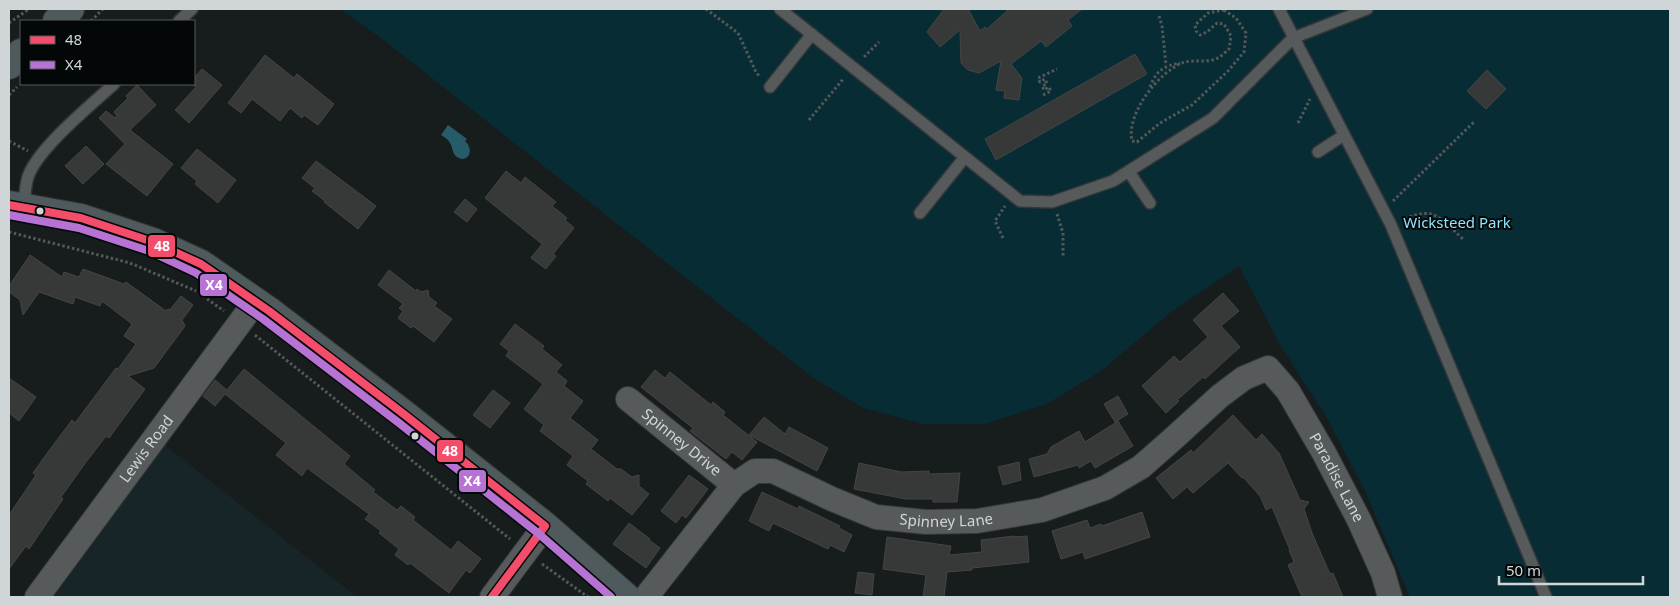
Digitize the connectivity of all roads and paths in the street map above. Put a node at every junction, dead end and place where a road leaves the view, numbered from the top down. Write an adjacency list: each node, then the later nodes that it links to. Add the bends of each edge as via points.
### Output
1 (29, 9): 13 (path)
2 (70, 9): 10 (main road)
3 (103, 9): 11 (path)
4 (192, 9): 12 (lane)
5 (706, 9): 24 (path, via 738,33 756,72)
6 (780, 9): 14 (lane)
7 (1279, 9): 15 (lane)
8 (1367, 9): 15 (lane)
9 (1159, 16): 19 (path)
10 (58, 20)
11 (93, 20)
12 (180, 20)
13 (9, 23)
14 (812, 34): 24 (lane); 33 (lane)
15 (1293, 38): 21 (lane); 35 (lane, via 1213,118)
16 (20, 54): 18 (main road)
17 (1183, 62): 19 (path); 25 (path, via 1166,72); 25 (path, via 1216,59 1229,49 1231,36 1224,24 1217,23 1200,35 1196,31 1195,25 1208,13 1224,10 1236,18 1246,33 1244,52 1228,72 1192,105 1160,123 1137,142 1132,141 1140,102)
18 (9, 64)
19 (1166, 66): 25 (path, via 1154,77)
20 (1057, 68): 27 (path, via 1038,78 1040,82 1045,79 1047,84 1042,86 1044,90 1049,87 1051,91)
21 (1318, 84): 29 (path); 30 (lane)
22 (20, 85): 26 (path)
23 (113, 85): 34 (lane)
24 (770, 87)
25 (1149, 90)
26 (9, 95)
27 (1043, 95)
28 (1475, 121): 40 (path)
29 (1298, 123)
30 (1344, 135): 32 (lane); 40 (lane)
31 (9, 141): 34 (path)
32 (1318, 152)
33 (965, 157): 36 (lane); 41 (lane)
34 (38, 158): 39 (lane)
35 (1128, 172): 37 (lane, via 1113,182); 38 (lane)
36 (1012, 195): 37 (lane, via 1020,201); 44 (path, via 995,221)
37 (1052, 202): 46 (path, via 1063,233)
38 (1150, 203)
39 (16, 206): 47 (main road, via 81,218 153,242 200,264)
40 (1383, 211): 42 (lane)
41 (920, 213)
42 (1391, 225): 45 (path, via 1427,212 1438,217); 62 (lane)
43 (9, 232): 48 (path, via 130,263 194,290)
44 (1003, 238)
45 (1463, 239)
46 (1063, 256)
47 (256, 301): 53 (main road); 56 (street, Lewis Road)
48 (225, 312)
49 (253, 333): 54 (path)
50 (1268, 368): 52 (street, Spinney Lane, via 1244,378 1220,396 1141,467 1105,488 1042,510 977,521 926,522 876,517 773,471 755,472); 61 (street, Paradise Lane, via 1288,391 1328,461 1359,520)
51 (628, 399): 52 (street, Spinney Drive)
52 (734, 485): 60 (street, Spinney Lane)
53 (544, 526): 57 (street); 59 (main road)
54 (510, 539)
55 (540, 562): 58 (path)
56 (37, 597)
57 (492, 597)
58 (588, 597)
59 (626, 597)
60 (646, 597)
61 (1390, 597)
62 (1546, 597)

